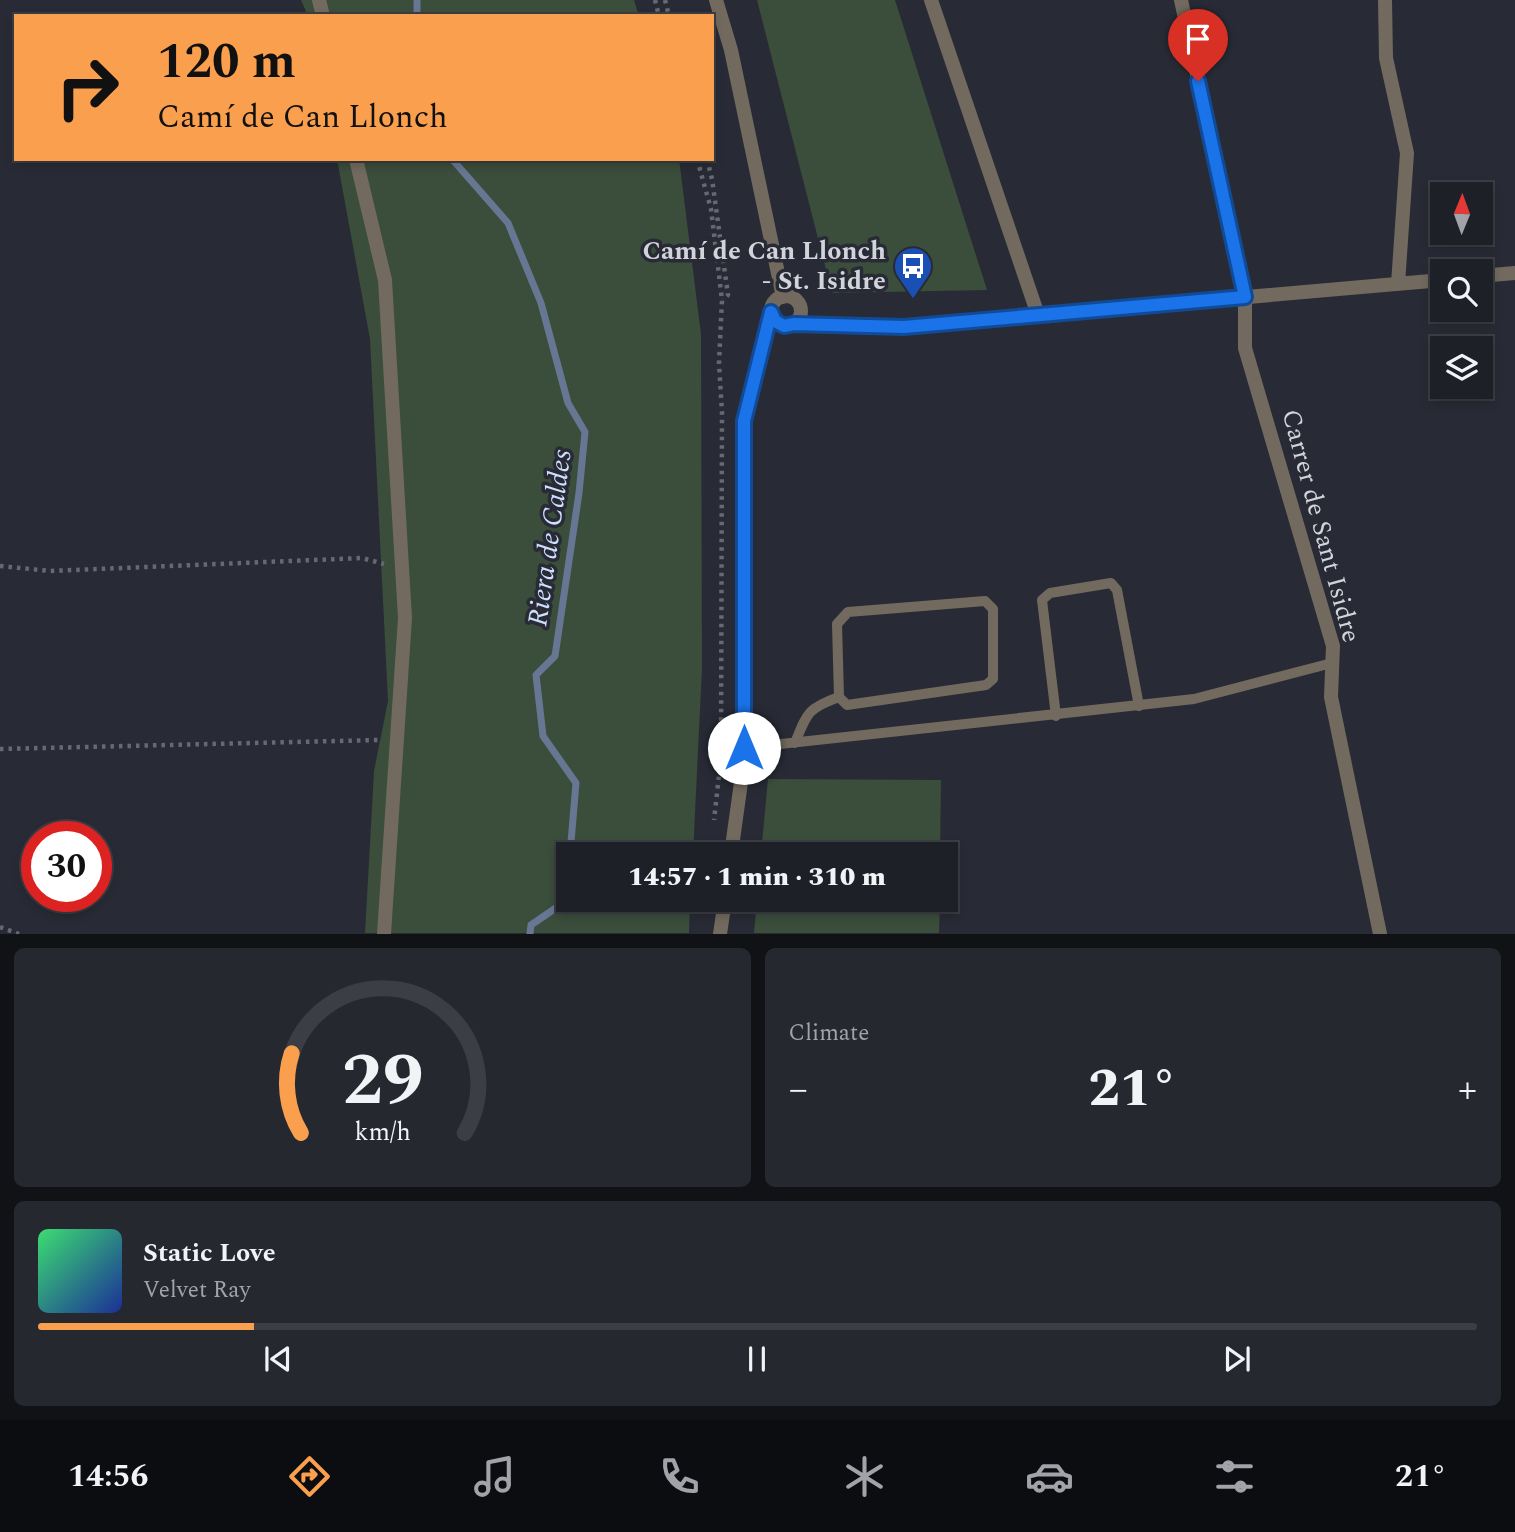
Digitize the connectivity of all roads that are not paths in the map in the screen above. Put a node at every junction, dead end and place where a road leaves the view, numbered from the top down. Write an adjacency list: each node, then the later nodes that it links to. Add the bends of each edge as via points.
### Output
1 (716, 0): 10 (street, via 731,50)
2 (931, 0): 13 (street)
3 (1181, 0): 11 (street, Carrer de Sant Isidre)
4 (1385, 0): 9 (street, via 1386,58 1407,152)
5 (356, 161): 23 (street, via 385,280 405,618)
6 (1515, 272): 7 (street)
7 (1493, 275)
8 (1430, 281): 9 (street)
9 (1398, 284): 11 (street)
10 (783, 297): 12 (street); 14 (street, via 799,304 801,314)
11 (1245, 297): 13 (street); 15 (street, Carrer de Sant Isidre, via 1245,348 1333,646)
12 (771, 312): 14 (street, via 779,324); 20 (street, via 744,421)
13 (1038, 315): 14 (street, via 904,327)
14 (794, 324)
15 (1332, 663): 17 (lane, via 1195,699); 25 (street, Carrer de Sant Isidre, via 1331,697)
16 (839, 697): 16 (lane, via 837,624 848,612 985,601 992,609 993,679 986,685 847,705); 19 (lane, via 806,715)
17 (1139, 706): 18 (lane); 18 (lane, via 1117,590 1111,583 1050,593 1042,600)
18 (1056, 716): 19 (lane)
19 (795, 743): 20 (lane)
20 (744, 748): 21 (street)
21 (734, 842)
22 (723, 912): 24 (street)
23 (384, 933)
24 (720, 933)
25 (1380, 933)

